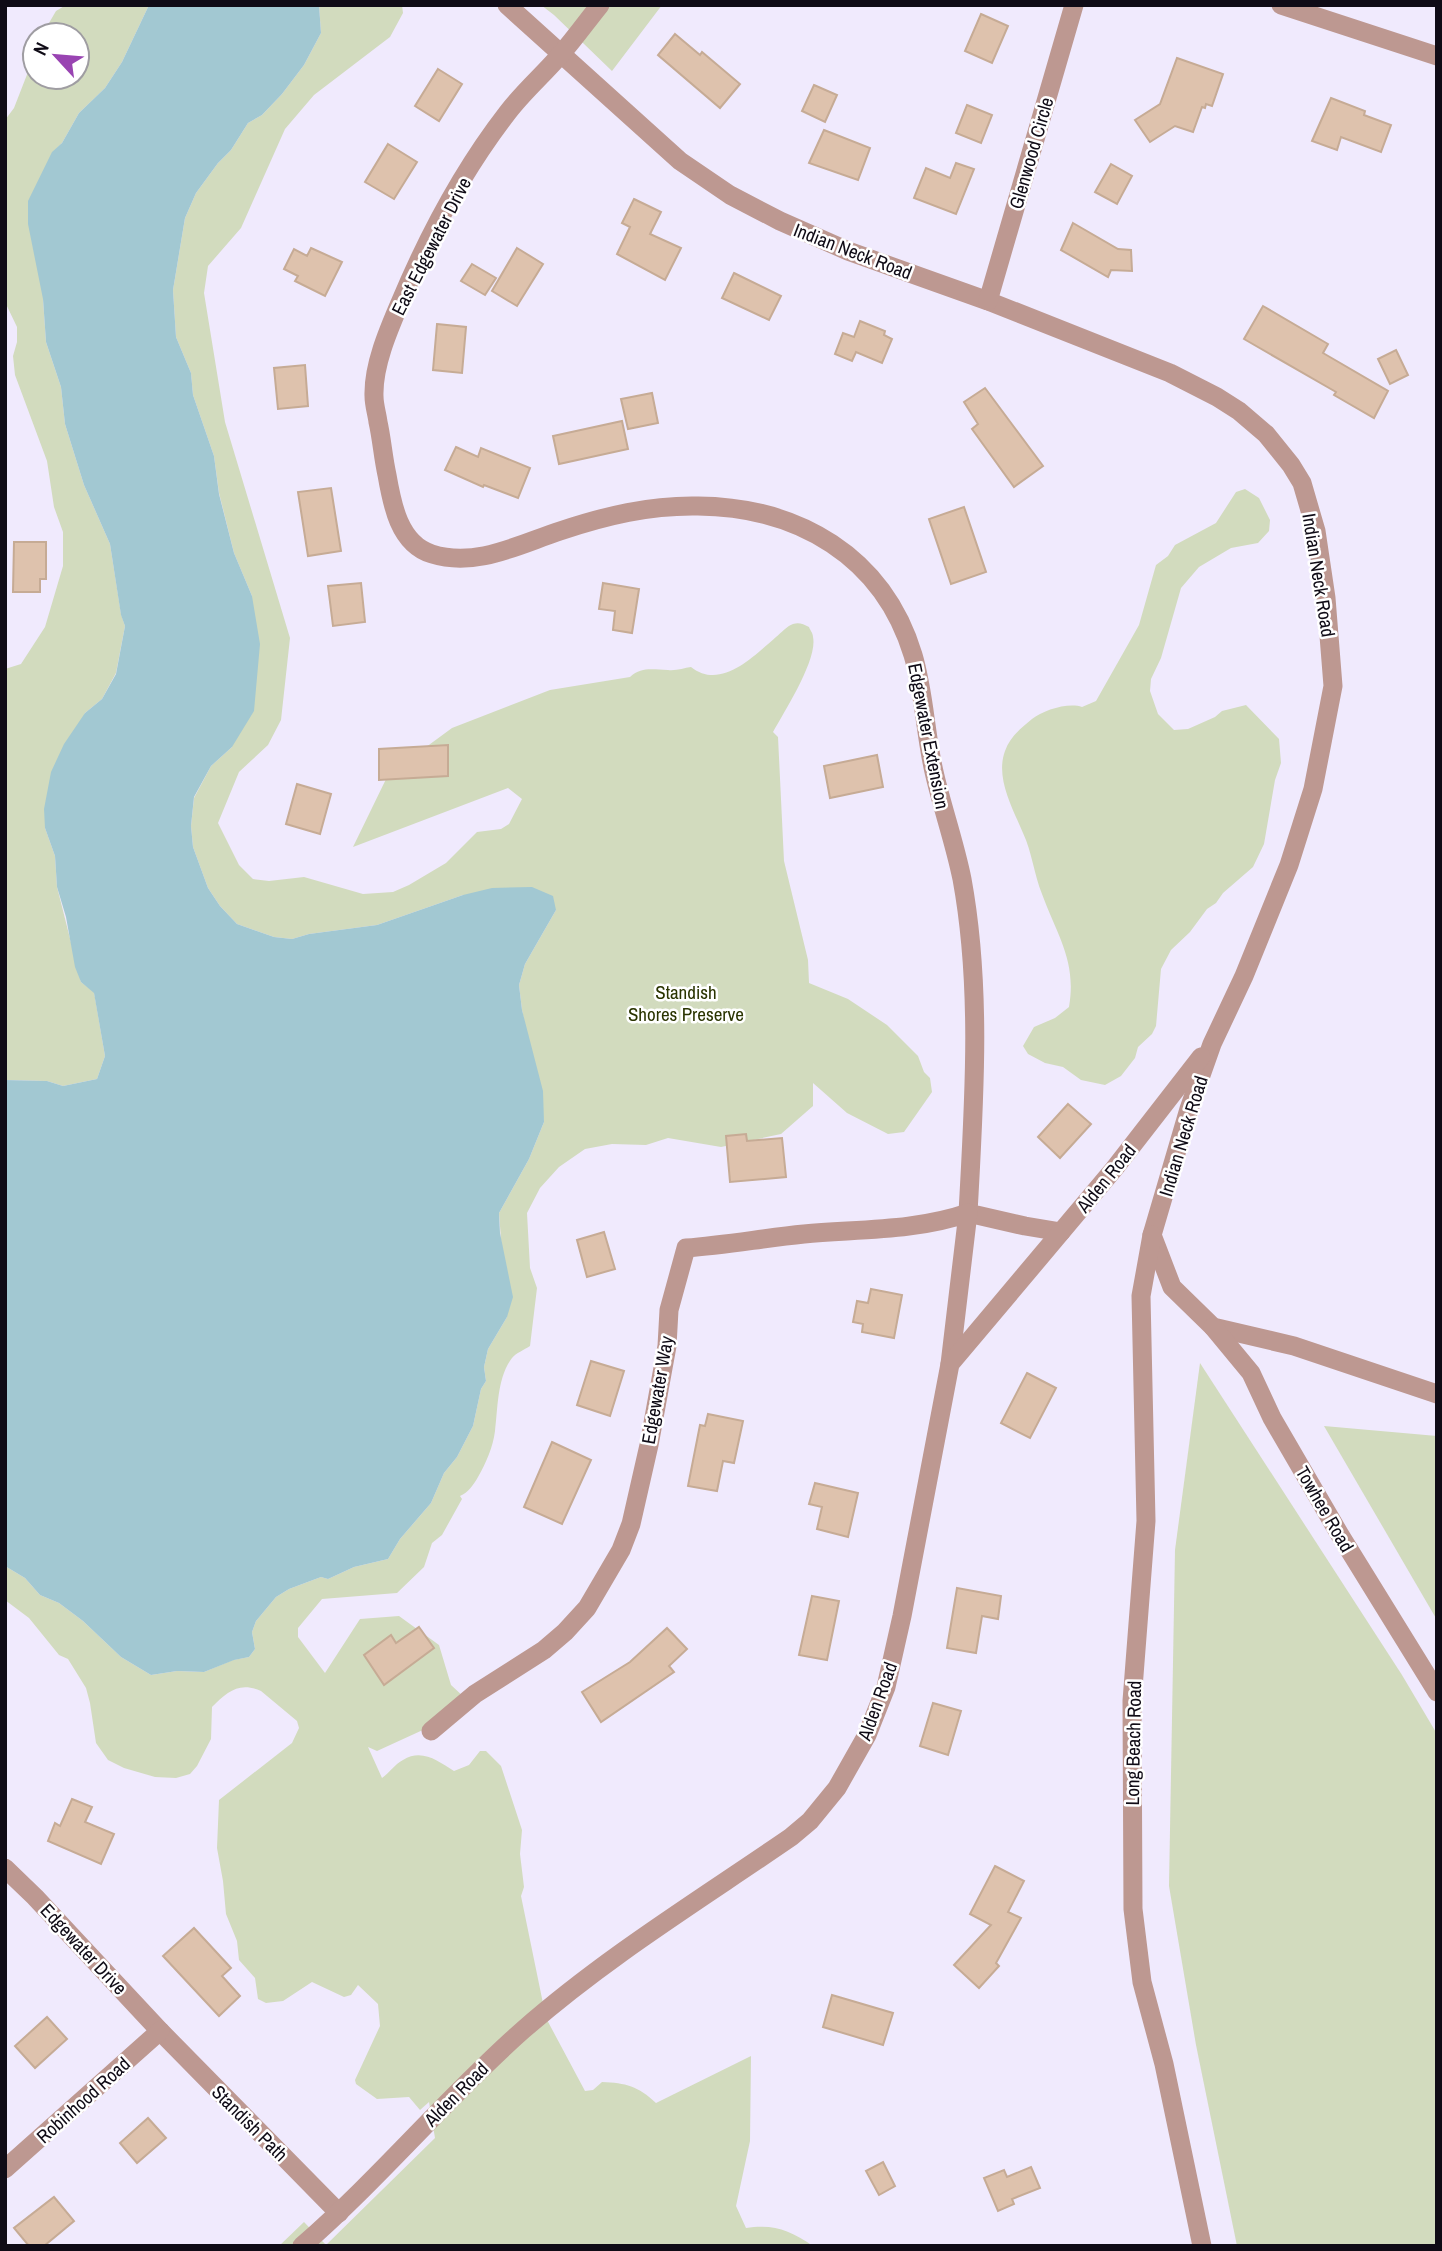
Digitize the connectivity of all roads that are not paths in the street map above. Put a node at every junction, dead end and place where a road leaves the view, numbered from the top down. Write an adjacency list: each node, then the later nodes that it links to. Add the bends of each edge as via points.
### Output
1 (507, 5): 5 (street, Indian Neck Road)
2 (600, 5): 5 (street, East Edgewater Drive)
3 (1074, 5): 7 (street, Glenwood Circle)
4 (1281, 5): 6 (street)
5 (561, 55): 7 (street, Indian Neck Road, via 680,161 730,195 836,246); 8 (street, East Edgewater Drive, via 505,116 457,190 404,293 375,381 374,405 396,515 421,550)
6 (1437, 55)
7 (988, 301): 9 (street, Indian Neck Road, via 1139,359 1217,397 1272,441 1302,483 1326,597 1333,686 1313,789 1289,865)
8 (452, 558): 10 (street, Edgewater Extension, via 499,553 622,513 707,506 764,514 795,524 842,550 874,580 890,602 912,653 933,771 962,880 971,950 973,1021)
9 (1213, 1041): 11 (street, Alden Road); 12 (street, Indian Neck Road)
10 (968, 1213): 11 (street); 14 (street, Edgewater Extension); 17 (street, Edgewater Way, via 946,1221 893,1228 686,1248 669,1310 649,1445 621,1550 570,1627)
11 (1061, 1232): 14 (street, Alden Road)
12 (1152, 1235): 13 (street, via 1172,1287); 23 (street, Long Beach Road, via 1141,1296 1146,1521 1132,1701 1132,1896 1142,1982)
13 (1213, 1327): 15 (street, via 1294,1346); 16 (street, Towhee Road, via 1251,1373 1272,1418)
14 (950, 1364): 21 (street, Alden Road, via 887,1685 867,1735 833,1794 792,1837 625,1950 526,2027)
15 (1437, 1394)
16 (1437, 1692)
17 (431, 1731)
18 (5, 1868): 19 (street, Edgewater Drive)
19 (160, 2031): 20 (street, Robinhood Road); 21 (street, Standish Path)
20 (5, 2169)
21 (339, 2213): 22 (street, Alden Road)
22 (302, 2246)
23 (1202, 2246)

